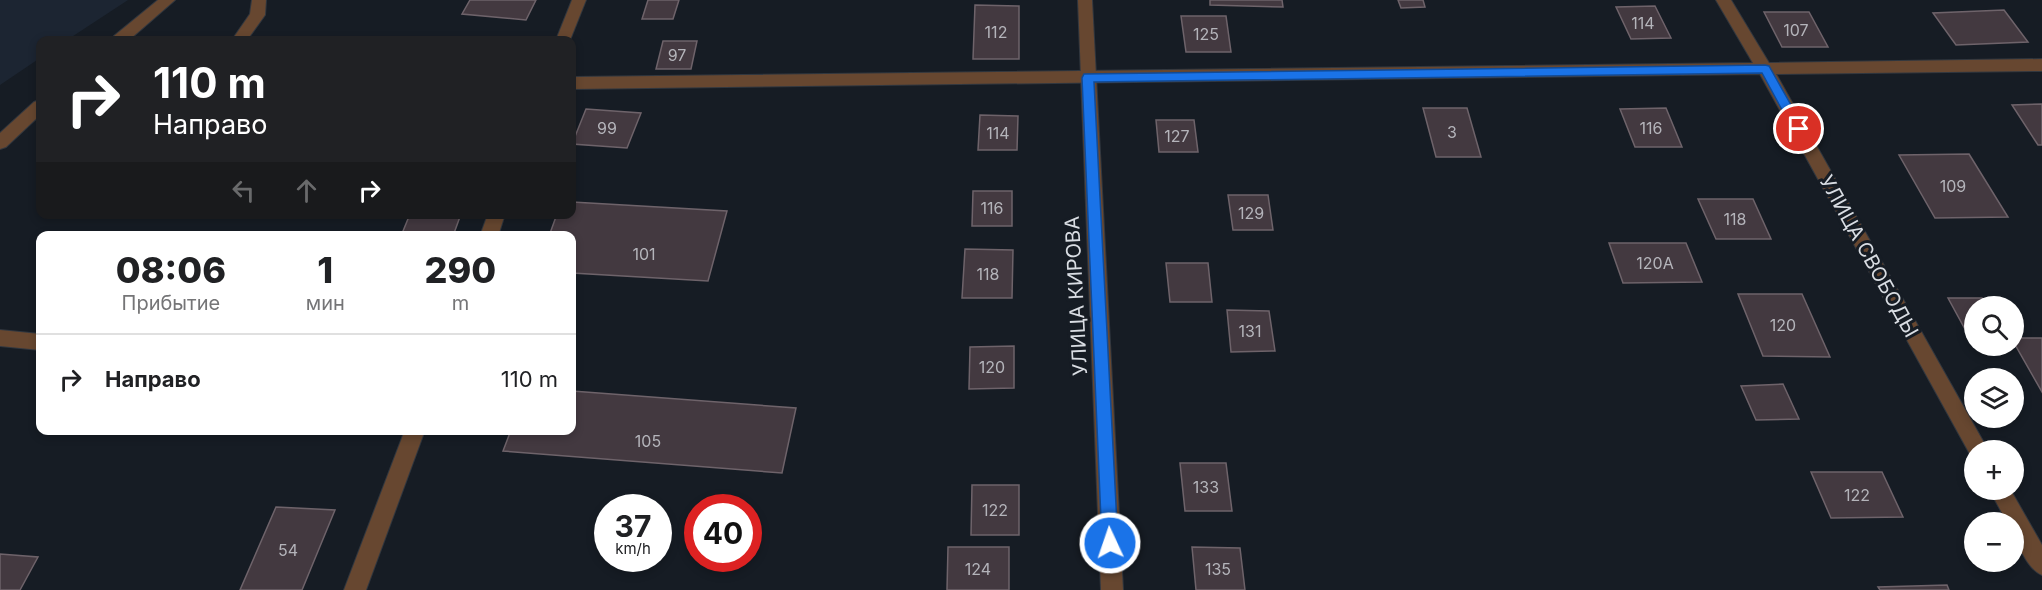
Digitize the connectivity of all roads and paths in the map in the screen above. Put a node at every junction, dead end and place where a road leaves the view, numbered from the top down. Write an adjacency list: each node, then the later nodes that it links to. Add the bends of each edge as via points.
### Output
1 (168, 0): 6 (street)
2 (259, 0): 7 (street, via 257,15)
3 (579, 0): 8 (street)
4 (1085, 0): 11 (street, УЛИЦА КИРОВА)
5 (1723, 0): 10 (street, УЛИЦА СВОБОДЫ)
6 (124, 36)
7 (242, 36)
8 (565, 36)
9 (2042, 65): 10 (street)
10 (1765, 69): 11 (street); 18 (street, УЛИЦА СВОБОДЫ)
11 (1088, 78): 12 (street); 22 (street, УЛИЦА КИРОВА)
12 (576, 83)
13 (36, 110): 14 (street)
14 (0, 143)
15 (0, 338): 16 (street)
16 (36, 342)
17 (413, 435): 21 (street)
18 (1972, 440)
19 (2005, 500): 20 (street)
20 (2042, 565)
21 (355, 590)
22 (1112, 590)

